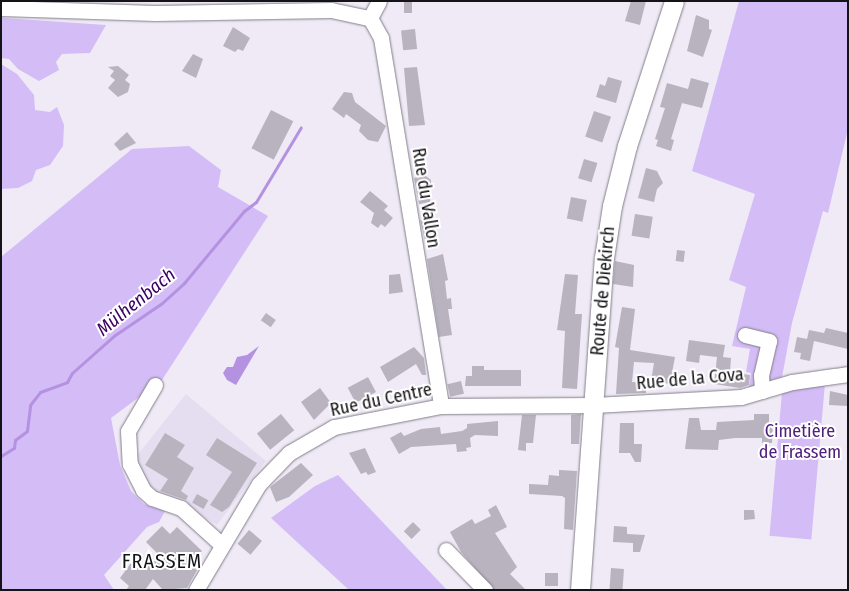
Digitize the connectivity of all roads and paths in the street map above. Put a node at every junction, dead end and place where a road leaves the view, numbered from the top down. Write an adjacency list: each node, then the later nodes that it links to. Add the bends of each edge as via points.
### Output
1 (379, 1): 5 (street)
2 (674, 1): 10 (main road, Route de Diekirch, via 627,146 612,206 604,258)
3 (130, 7): 4 (street); 5 (street, via 330,10)
4 (1, 8)
5 (370, 18): 11 (street, Rue du Vallon, via 381,38)
6 (745, 335): 9 (street, via 770,341 761,375)
7 (848, 374): 9 (street, Rue de la Cova, via 792,382)
8 (155, 386): 12 (street, via 128,431 130,464 136,479 152,498 181,508)
9 (762, 391): 10 (street, Rue de la Cova, via 741,397)
10 (594, 405): 11 (street, Rue du Centre); 16 (main road, Route de Diekirch)
11 (441, 406): 12 (street, Rue du Centre, via 334,427 289,453 259,484)
12 (222, 545): 14 (street, Rue du Centre)
13 (446, 550): 15 (street)
14 (196, 590)
15 (485, 590)
16 (580, 590)

